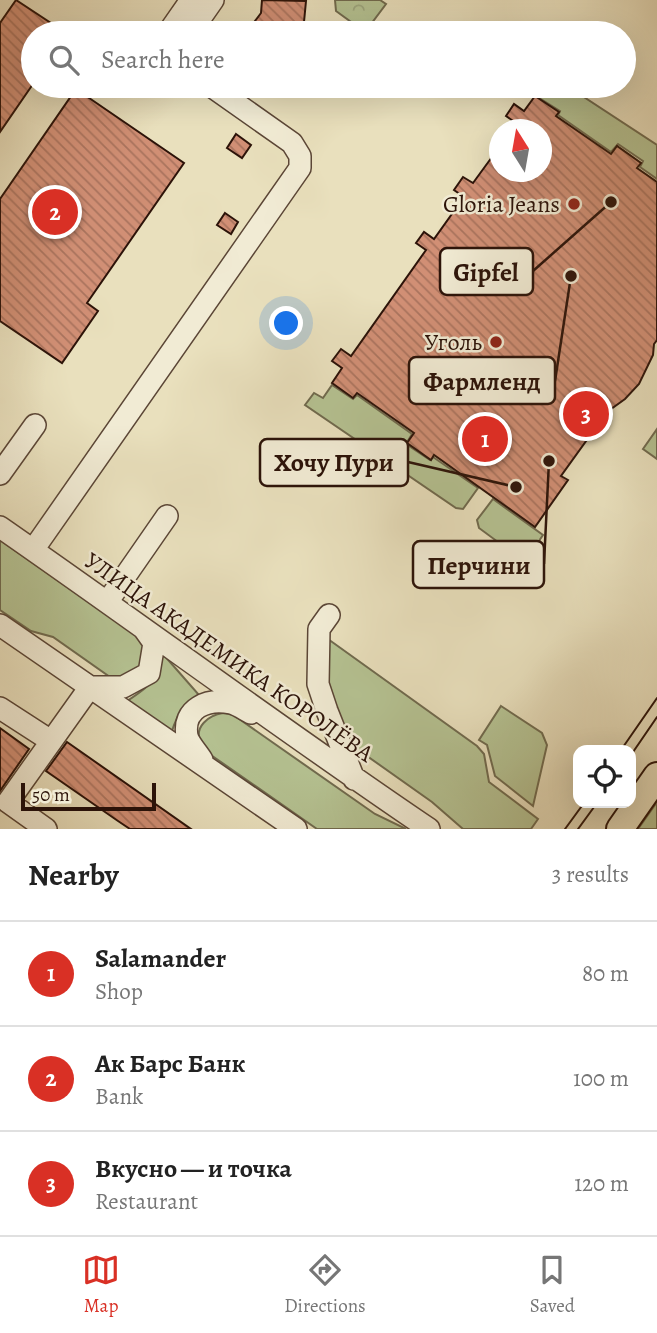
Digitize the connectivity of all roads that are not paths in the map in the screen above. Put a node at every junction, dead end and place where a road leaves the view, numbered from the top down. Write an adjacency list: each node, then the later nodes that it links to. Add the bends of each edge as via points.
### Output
1 (191, 0): 3 (street)
2 (213, 0): 4 (street)
3 (176, 21)
4 (198, 21)
5 (228, 98): 10 (street, via 292,143 300,156 300,168)
6 (34, 425): 7 (street)
7 (0, 474)
8 (167, 516): 11 (street)
9 (0, 527): 10 (street, УЛИЦА АКАДЕМИКА КОРОЛЁВА)
10 (33, 550): 11 (street, УЛИЦА АКАДЕМИКА КОРОЛЁВА)
11 (108, 601): 14 (street, УЛИЦА АКАДЕМИКА КОРОЛЁВА)
12 (329, 615): 21 (street, via 319,629 318,684)
13 (0, 625): 15 (street)
14 (143, 627): 15 (street, via 154,643 149,673 123,687); 17 (street, УЛИЦА АКАДЕМИКА КОРОЛЁВА)
15 (90, 687): 18 (street); 19 (street)
16 (0, 708): 18 (street)
17 (285, 728): 19 (street, via 231,704 206,702 192,711 187,739); 21 (street, УЛИЦА АКАДЕМИКА КОРОЛЁВА)
18 (51, 741): 22 (street, via 8,802)
19 (209, 769): 23 (street)
20 (657, 776): 25 (main road)
21 (354, 779): 24 (street, УЛИЦА АКАДЕМИКА КОРОЛЁВА)
22 (46, 829)
23 (296, 829)
24 (429, 829)
25 (620, 829)

